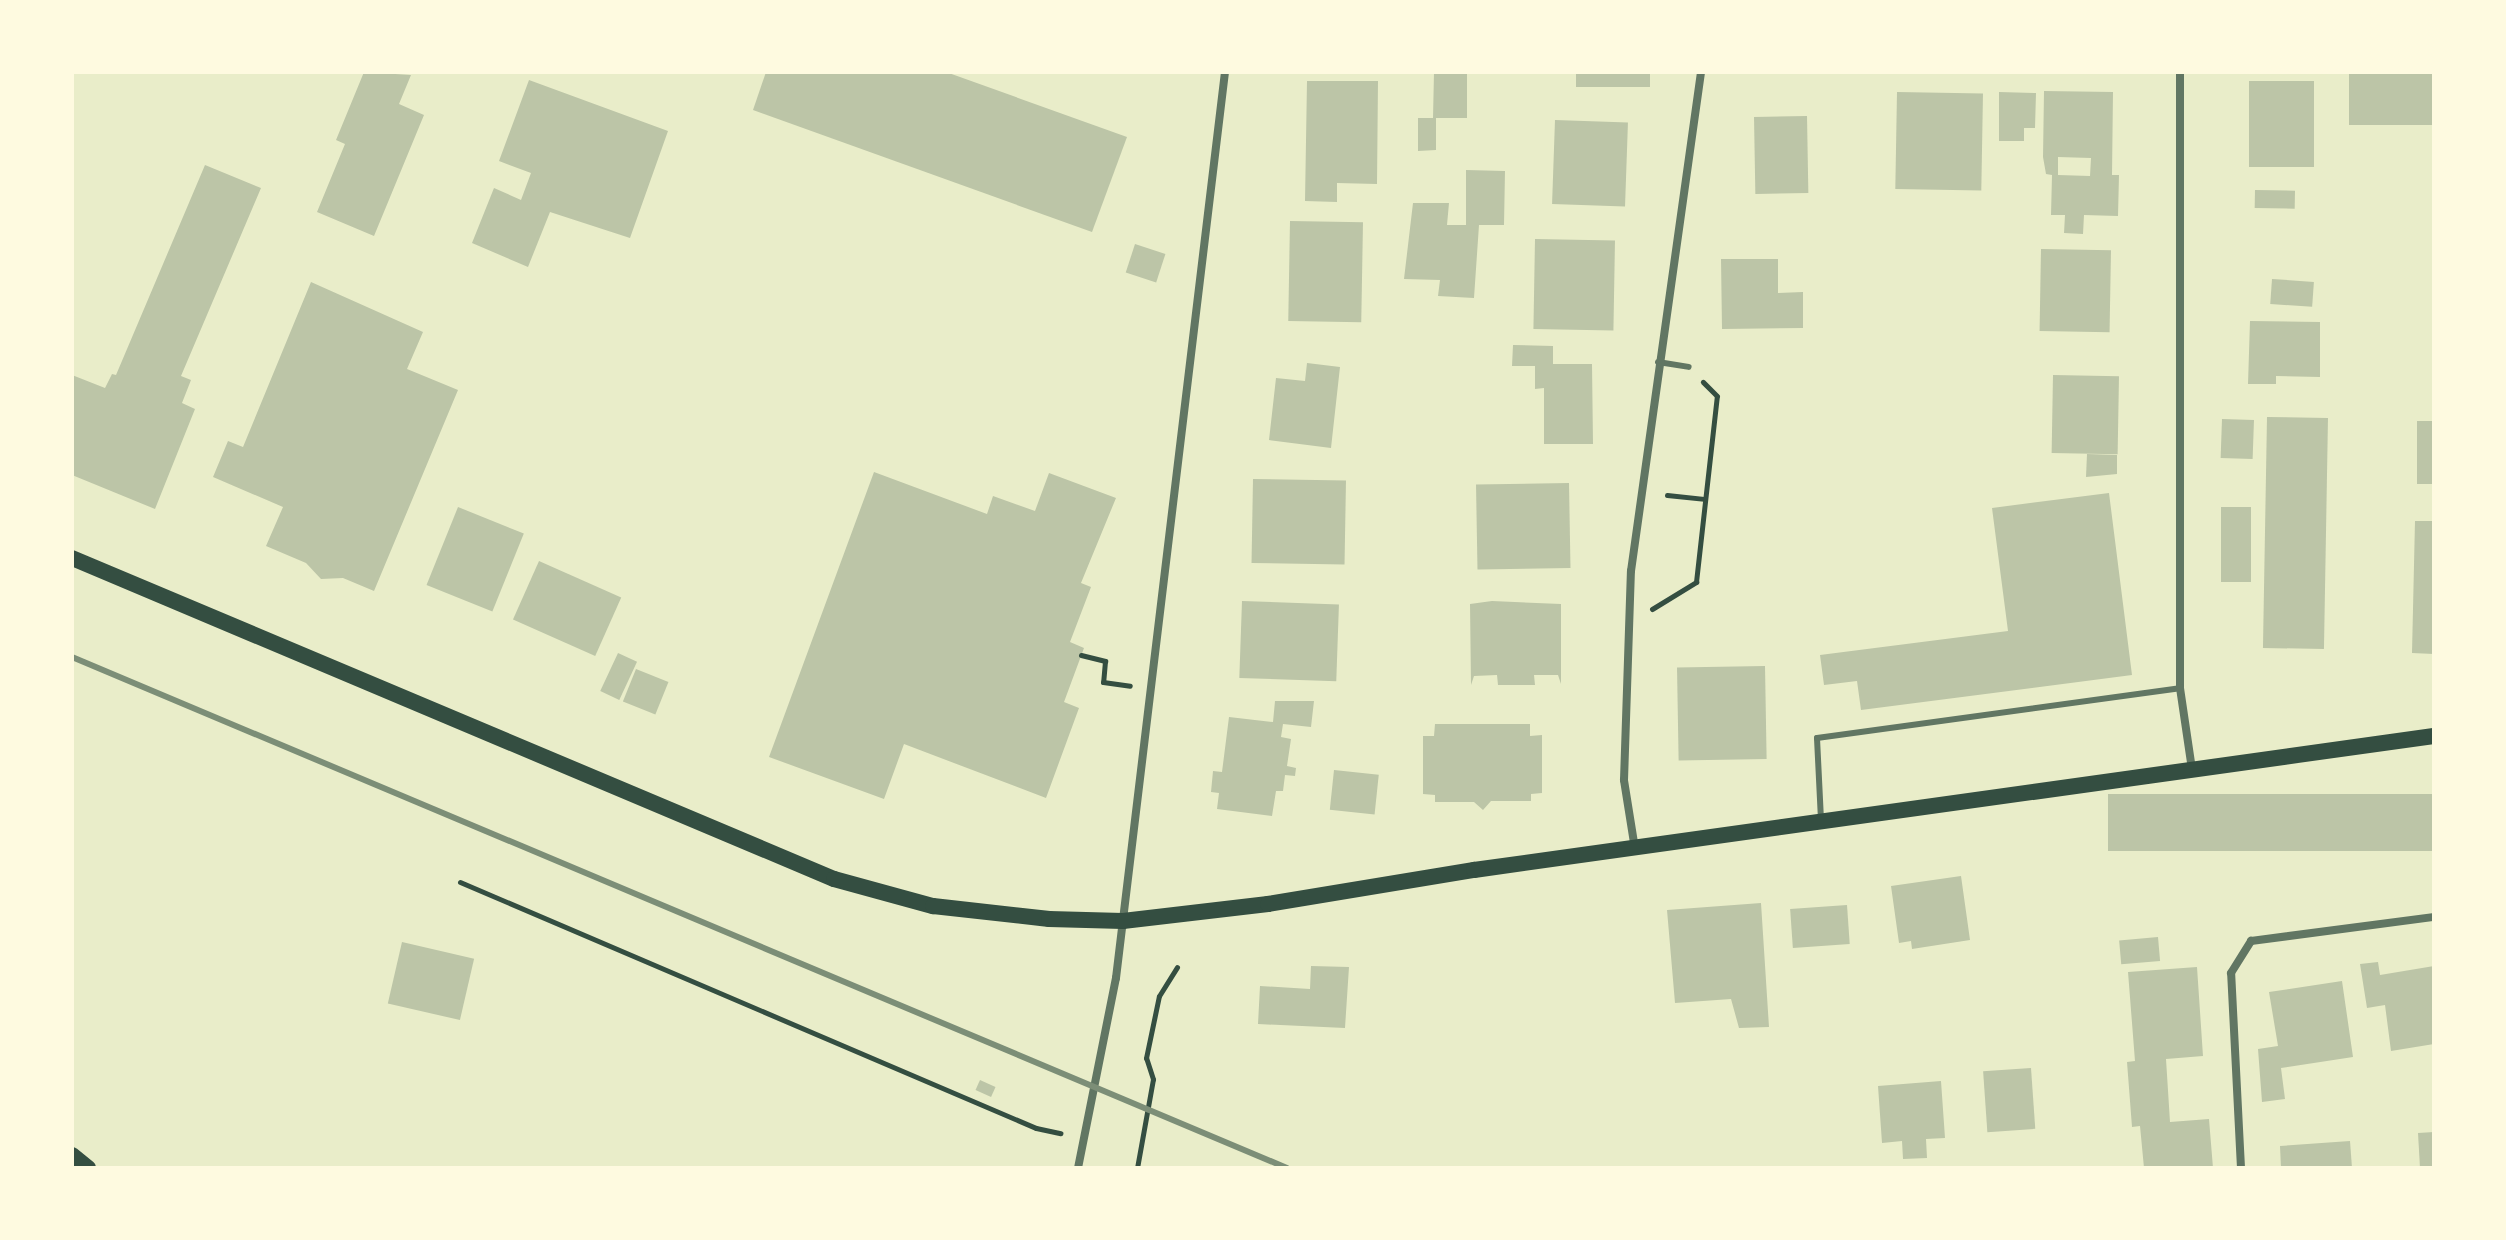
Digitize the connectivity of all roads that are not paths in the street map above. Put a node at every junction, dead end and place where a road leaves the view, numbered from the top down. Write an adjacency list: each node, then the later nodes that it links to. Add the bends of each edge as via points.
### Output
1 (1225, 72): 13 (street)
2 (1701, 72): 4 (street)
3 (2180, 72): 7 (street)
4 (1658, 362): 5 (lane); 11 (street, via 1638,492 1628,623 1624,780)
5 (1689, 367)
6 (72, 558): 13 (main road, via 834,879 933,906)
7 (2180, 688): 9 (street); 10 (lane, via 1817,738)
8 (2434, 736): 9 (main road)
9 (2192, 769): 10 (main road)
10 (1822, 824): 11 (main road)
11 (1635, 850): 13 (main road)
12 (2434, 917): 17 (street, via 2251,941 2231,973)
13 (1123, 921): 16 (street)
14 (72, 1155): 15 (main road)
15 (88, 1168)
16 (1078, 1168)
17 (2241, 1168)

